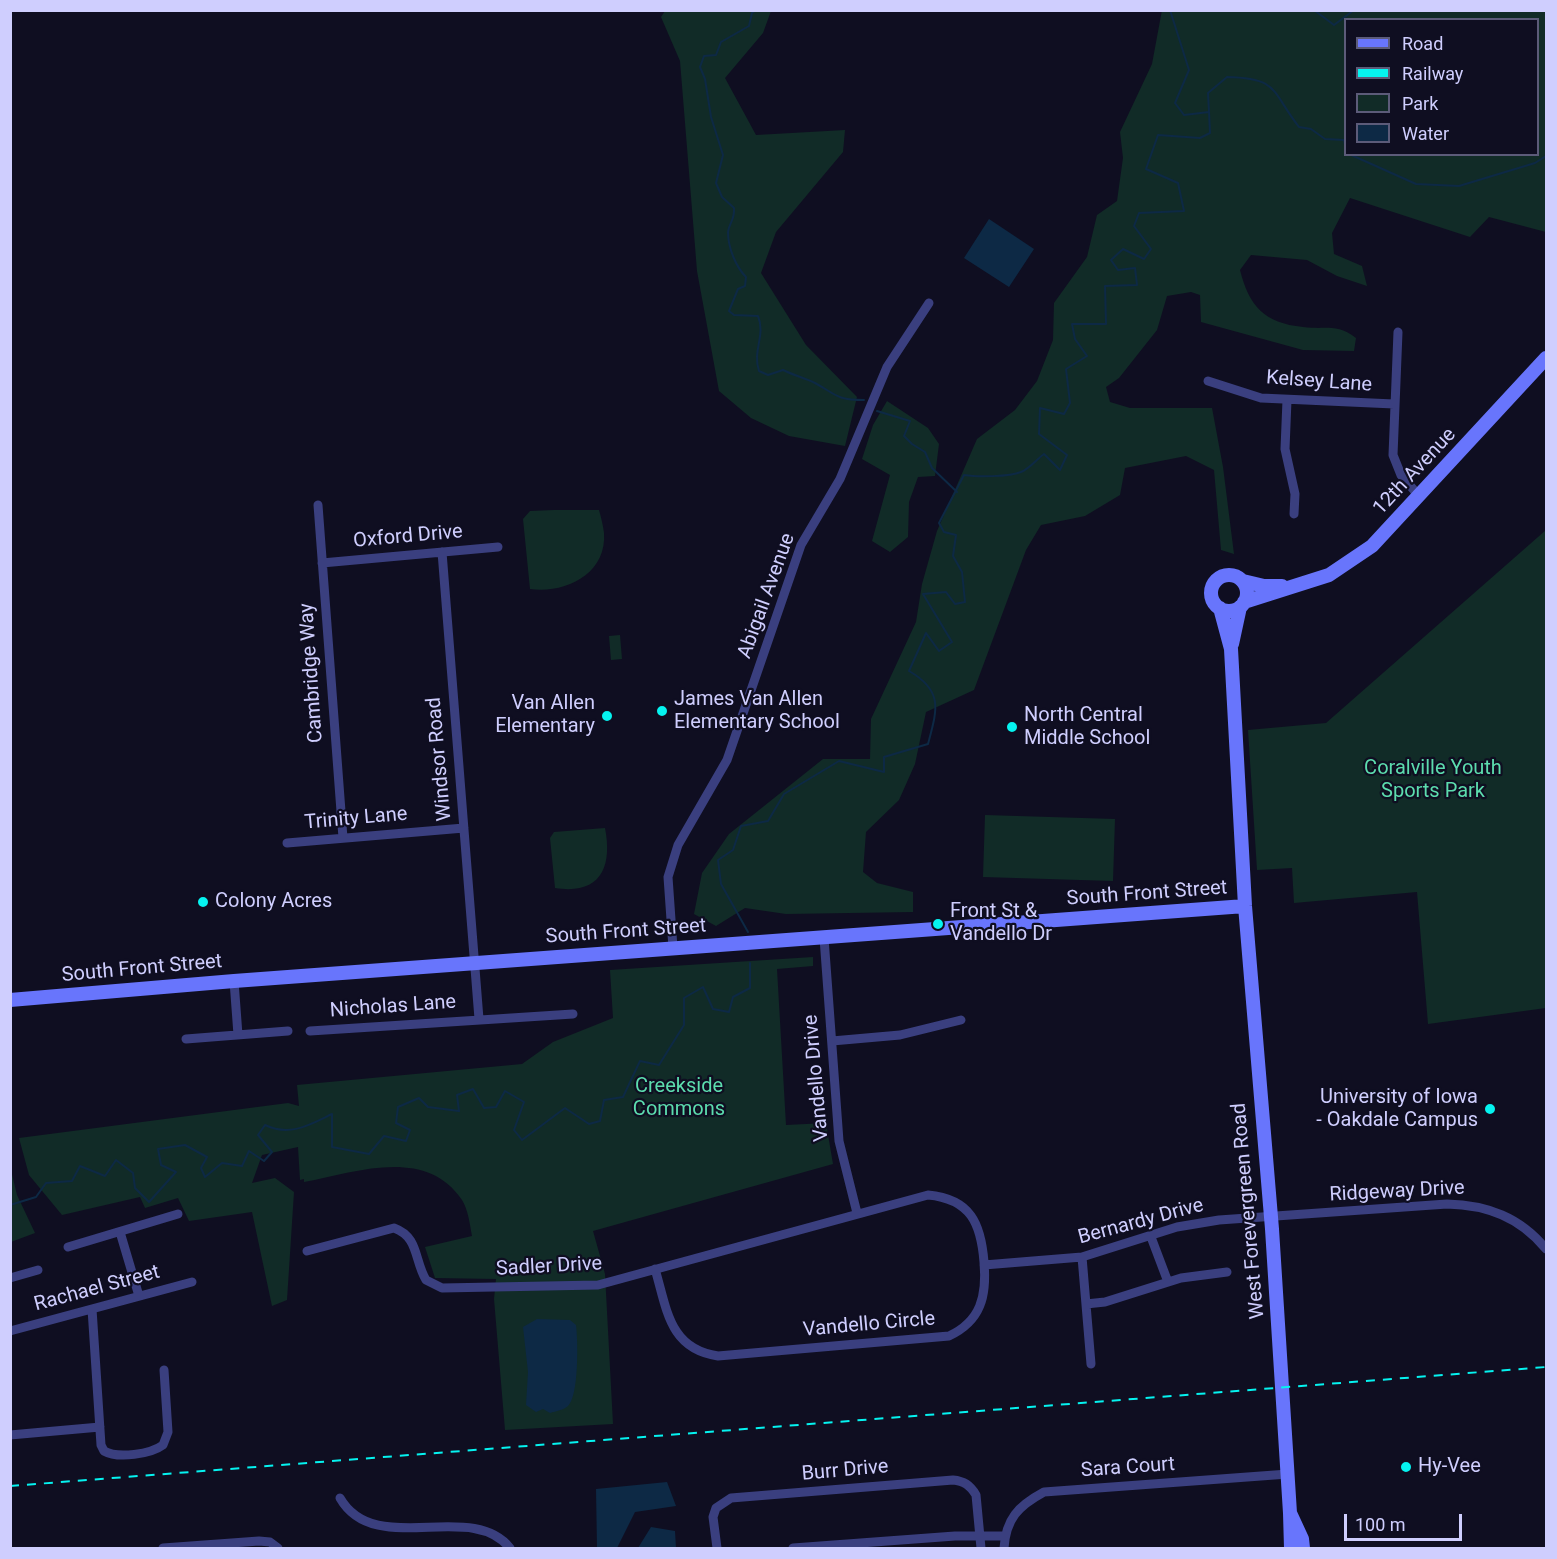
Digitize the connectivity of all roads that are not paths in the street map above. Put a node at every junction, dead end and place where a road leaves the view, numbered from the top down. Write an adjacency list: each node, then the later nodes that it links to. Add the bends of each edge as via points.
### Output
1 (929, 303): 23 (street, Abigail Avenue, via 887,367 840,479 801,545 728,760 674,853 668,877)
2 (1398, 332): 6 (street)
3 (1546, 358): 7 (street, 12th Avenue)
4 (1208, 381): 5 (street, Kelsey Lane, via 1262,398)
5 (1287, 400): 6 (street, Kelsey Lane); 9 (street, via 1285,449 1295,494)
6 (1395, 404): 7 (street, via 1396,467)
7 (1419, 496): 14 (street, 12th Avenue, via 1357,558 1329,575)
8 (318, 505): 12 (street, Cambridge Way)
9 (1294, 514)
10 (498, 547): 11 (street, Oxford Drive)
11 (442, 552): 12 (street, Oxford Drive); 18 (street, Windsor Road)
12 (322, 563): 19 (street, Cambridge Way)
13 (1243, 581): 14 (street, 12th Avenue); 15 (street, via 1247,591); 16 (street, via 1226,575 1214,583 1213,599)
14 (1293, 588): 15 (street, 12th Avenue)
15 (1242, 605): 16 (street, via 1230,610); 17 (street)
16 (1220, 608): 17 (street)
17 (1231, 649): 21 (street, West Forevergreen Road)
18 (464, 828): 19 (street, Trinity Lane); 24 (street, Windsor Road)
19 (343, 838): 20 (street, Trinity Lane)
20 (287, 843)
21 (1245, 906): 22 (street, South Front Street); 37 (street, West Forevergreen Road)
22 (824, 938): 23 (street, South Front Street); 34 (street, Vandello Drive)
23 (673, 948): 24 (street, South Front Street)
24 (474, 964): 25 (street, South Front Street); 28 (street, Nicholas Lane)
25 (234, 981): 26 (street, South Front Street); 32 (street)
26 (10, 1000)
27 (573, 1014): 28 (street, Nicholas Lane)
28 (479, 1019): 31 (street, Nicholas Lane)
29 (961, 1020): 34 (street, via 900,1035)
30 (288, 1031): 32 (street)
31 (310, 1031)
32 (238, 1035): 33 (street)
33 (186, 1040)
34 (832, 1041): 35 (street, Vandello Drive, via 840,1141)
35 (857, 1213): 44 (street, Vandello Circle, via 918,1196 948,1198 965,1208 976,1223); 45 (street, Sadler Drive)
36 (178, 1214): 38 (street)
37 (1271, 1218): 39 (street, Bernardy Drive, via 1219,1220); 41 (street, Ridgeway Drive, via 1465,1204 1514,1220); 59 (street, West Forevergreen Road)
38 (120, 1232): 40 (street); 51 (street)
39 (1151, 1236): 43 (street, Bernardy Drive); 50 (street)
40 (68, 1248)
41 (1546, 1249)
42 (307, 1251): 45 (street, Sadler Drive, via 394,1228 414,1243 426,1280 442,1288 590,1286)
43 (1082, 1257): 44 (street, Bernardy Drive); 52 (street)
44 (984, 1265): 45 (street, Vandello Circle, via 985,1290 980,1309 966,1326 949,1336 718,1356 699,1351 676,1332)
45 (655, 1269)
46 (38, 1270): 48 (street)
47 (1227, 1272): 50 (street)
48 (10, 1278)
49 (192, 1282): 51 (street, Rachael Street)
50 (1168, 1282): 52 (street)
51 (139, 1296): 53 (street, Rachael Street)
52 (1086, 1304): 55 (street)
53 (92, 1309): 54 (street, Rachael Street); 57 (street)
54 (10, 1331)
55 (1091, 1364)
56 (164, 1370): 57 (street, via 168,1432 164,1445 151,1452 108,1454 101,1445)
57 (100, 1427): 58 (street)
58 (10, 1435)
59 (1288, 1474): 61 (street, West Forevergreen Road); 63 (street, Sara Court, via 1044,1492 1017,1509)
60 (340, 1498): 66 (street, via 350,1519 363,1531 380,1536 472,1532 491,1535)
61 (1290, 1513): 71 (street, West Forevergreen Road); 72 (street, West Forevergreen Road)
62 (980, 1534): 63 (street); 67 (street, Burr Drive, via 976,1495 962,1481 952,1480 731,1498 716,1508 713,1517); 68 (street); 69 (street, Burr Drive)
63 (1005, 1536): 70 (street, Sara Court)
64 (163, 1548): 65 (street, via 267,1542)
65 (278, 1548)
66 (510, 1548)
67 (717, 1548)
68 (793, 1548)
69 (981, 1548)
70 (1004, 1548)
71 (1291, 1548)
72 (1303, 1548)

